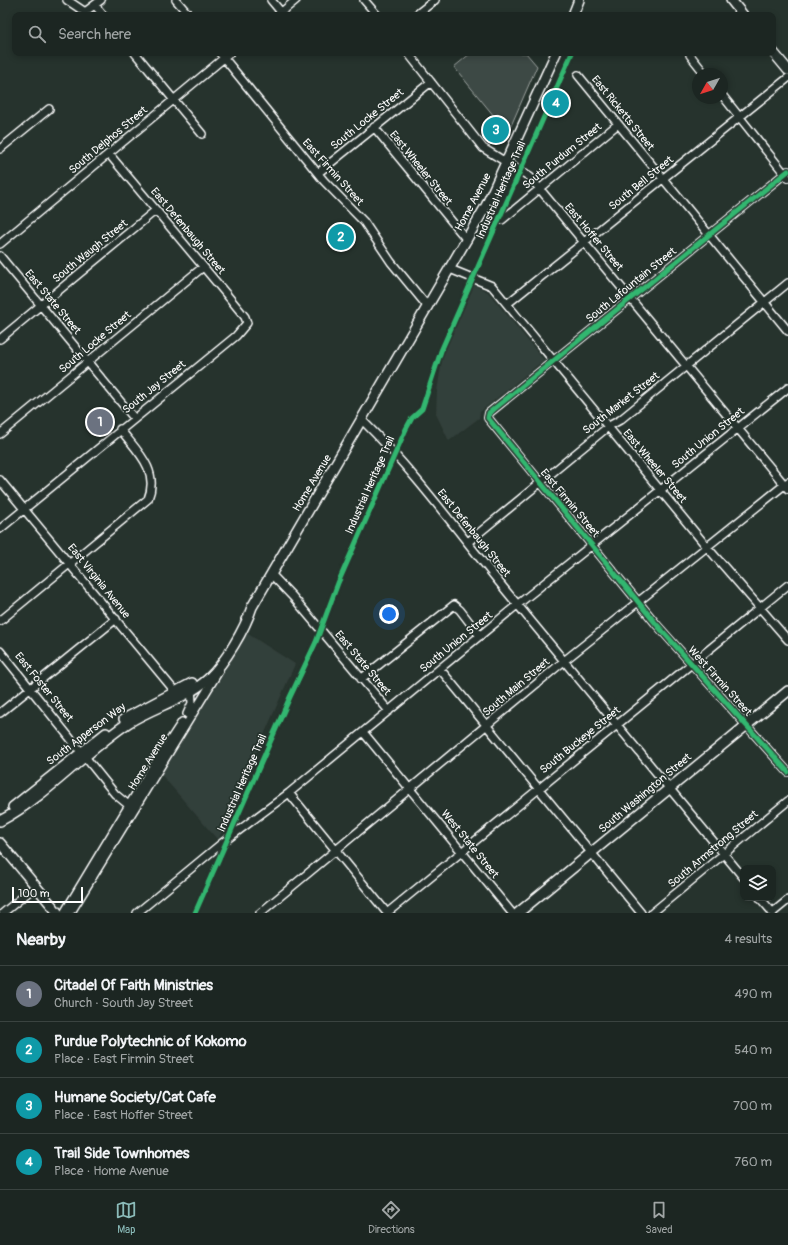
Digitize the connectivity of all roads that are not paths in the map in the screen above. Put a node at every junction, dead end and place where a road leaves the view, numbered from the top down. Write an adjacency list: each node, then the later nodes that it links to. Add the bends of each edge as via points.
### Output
1 (66, 0): 9 (street, via 84,12)
2 (176, 0): 11 (street)
3 (271, 0): 12 (street)
4 (296, 0): 13 (street)
5 (364, 0): 14 (street)
6 (435, 0): 15 (street)
7 (580, 0): 16 (main road)
8 (731, 0): 17 (main road)
9 (98, 2): 10 (street)
10 (102, 12)
11 (186, 12)
12 (278, 12)
13 (281, 12)
14 (374, 12)
15 (420, 12)
16 (574, 12)
17 (741, 12)
18 (137, 56): 30 (street)
19 (224, 56): 30 (street, South Delphos Street)
20 (226, 56): 40 (street, East Firmin Street)
21 (410, 56): 29 (street, East Hoffer Street)
22 (555, 56): 39 (main road, Home Avenue)
23 (691, 56): 25 (street)
24 (776, 56): 26 (main road)
25 (700, 68)
26 (788, 70)
27 (578, 75): 34 (street, East Ricketts Street)
28 (788, 78): 33 (street, South Bell Street)
29 (431, 82): 35 (street, South Locke Street); 39 (street, East Hoffer Street, via 483,148)
30 (173, 99): 36 (street); 38 (street, South Delphos Street)
31 (728, 102): 33 (street)
32 (49, 109): 37 (street)
33 (740, 117): 41 (street); 42 (street, South Bell Street)
34 (618, 124): 42 (street, East Ricketts Street); 43 (street, South Purdum Street)
35 (374, 127): 40 (street, South Locke Street); 47 (street, East Wheeler Street)
36 (202, 134)
37 (0, 149)
38 (109, 154): 44 (street, East Defenbaugh Street); 49 (street, South Delphos Street)
39 (508, 162): 43 (street, East Hoffer Street, via 530,177); 47 (main road, Home Avenue)
40 (318, 173): 58 (street, East Firmin Street, via 364,222 391,262)
41 (787, 174): 46 (street, South Lafountain Street)
42 (663, 179): 46 (street, East Ricketts Street); 48 (street, South Bell Street)
43 (539, 188): 45 (street, South Purdum Street); 48 (street, East Hoffer Street)
44 (156, 210): 51 (street, East Defenbaugh Street); 57 (street, South Waugh Street)
45 (502, 220)
46 (708, 236): 54 (street, South Lafountain Street); 55 (street, East Ricketts Street)
47 (467, 240): 52 (main road, Home Avenue)
48 (585, 243): 54 (street, East Hoffer Street); 56 (street, South Bell Street)
49 (0, 244)
50 (0, 256): 57 (street, East State Street)
51 (203, 267): 59 (street, East Defenbaugh Street, via 245,316); 63 (street, South Locke Street)
52 (450, 268): 56 (street, East Wheeler Street, via 492,286); 58 (main road, Home Avenue)
53 (788, 283): 55 (street, South Market Street)
54 (631, 298): 62 (street, South Lafountain Street); 64 (street, East Hoffer Street)
55 (764, 302): 60 (street, East Ricketts Street); 64 (street, South Market Street)
56 (507, 304): 62 (street, East Wheeler Street)
57 (41, 305): 61 (street, South Waugh Street); 63 (street, East State Street)
58 (428, 307): 68 (main road, Home Avenue)
59 (247, 323): 67 (street, South Jay Street, via 236,336)
60 (788, 331)
61 (0, 339)
62 (554, 361): 66 (street, South Lafountain Street); 69 (street, East Wheeler Street)
63 (88, 362): 67 (street, East State Street); 72 (street, South Locke Street)
64 (686, 366): 69 (street, South Market Street, via 620,420); 70 (street, East Hoffer Street)
65 (788, 388): 70 (street, South Union Street)
66 (488, 416): 74 (street, East Firmin Street, via 490,422)
67 (134, 418): 71 (street, South Jay Street)
68 (363, 421): 79 (street, East Defenbaugh Street); 83 (main road, Home Avenue)
69 (608, 426): 74 (street, South Market Street); 76 (street, East Wheeler Street)
70 (738, 428): 75 (street, East Hoffer Street); 76 (street, South Union Street)
71 (120, 429): 77 (street, South Jay Street); 82 (street, via 149,466 152,479 150,494 143,504)
72 (0, 434)
73 (0, 480): 77 (street, East Virginia Avenue)
74 (540, 482): 79 (street, South Market Street); 80 (street, East Firmin Street)
75 (787, 485): 81 (street, South Main Street)
76 (661, 490): 80 (street, South Union Street); 81 (street, East Wheeler Street)
77 (25, 508): 78 (street, South Jay Street); 82 (street, East Virginia Avenue)
78 (0, 529)
79 (468, 542): 86 (street, East Defenbaugh Street)
80 (592, 545): 85 (street, East Firmin Street); 86 (street, South Union Street)
81 (707, 547): 85 (street, South Main Street); 88 (street, East Wheeler Street)
82 (71, 563): 89 (street, East Virginia Avenue); 90 (street)
83 (272, 575): 87 (main road, Home Avenue); 98 (street, East State Street)
84 (788, 584): 88 (street, South Buckeye Street)
85 (638, 602): 95 (street, South Main Street); 96 (street, West Firmin Street)
86 (517, 605): 91 (street, South Union Street); 95 (street, East Defenbaugh Street)
87 (252, 607): 94 (main road, Home Avenue, via 249,617); 99 (main road, South Apperson Way, via 211,668)
88 (759, 608): 92 (street, East Wheeler Street); 96 (street, South Buckeye Street)
89 (116, 619): 100 (street); 102 (street, East Virginia Avenue)
90 (0, 621)
91 (480, 636): 97 (street, South Union Street); 98 (street, via 454,605)
92 (788, 640)
93 (0, 651): 100 (street, East Foster Street)
94 (225, 658): 99 (main road, South Apperson Way, via 207,680); 116 (street, Home Avenue)
95 (564, 661): 105 (street, East Defenbaugh Street); 106 (street, South Main Street)
96 (690, 664): 105 (street, South Buckeye Street); 107 (street, West Firmin Street)
97 (440, 669): 103 (street, South Union Street); 106 (street)
98 (361, 679): 103 (street, East State Street)
99 (191, 687): 102 (main road, South Apperson Way); 116 (street, Home Avenue, via 191,707)
100 (30, 688): 104 (street); 109 (street, East Foster Street)
101 (788, 691): 107 (main road, South Washington Street)
102 (177, 694): 109 (main road, South Apperson Way, via 128,723)
103 (388, 711): 108 (street, South Union Street)
104 (0, 713)
105 (616, 724): 112 (street, South Buckeye Street); 113 (street, East Defenbaugh Street)
106 (488, 725): 111 (street, South Main Street); 112 (street)
107 (746, 725): 110 (street, West Firmin Street); 113 (main road, South Washington Street)
108 (363, 732): 111 (street); 114 (street, South Union Street)
109 (84, 754): 116 (street, East Foster Street, via 115,794); 117 (main road, South Apperson Way); 118 (main road, South Apperson Way, via 27,804)
110 (788, 772)
111 (411, 788): 120 (street, South Main Street); 121 (street, West State Street)
112 (538, 788): 121 (street, South Buckeye Street); 122 (street)
113 (669, 788): 122 (main road, South Washington Street); 123 (street, East Defenbaugh Street)
114 (289, 793): 120 (street); 132 (street, South Union Street, via 222,843)
115 (788, 801): 123 (street, South Armstrong Street)
116 (131, 807): 130 (street, Home Avenue); 131 (street, Home Avenue)
117 (0, 814)
118 (0, 821)
119 (0, 843): 125 (main road)
120 (336, 851): 133 (street, South Main Street); 134 (street)
121 (462, 851): 134 (street, South Buckeye Street); 135 (street, West State Street)
122 (591, 853): 136 (main road, South Washington Street); 137 (street)
123 (724, 854): 124 (street, East Defenbaugh Street); 138 (street, South Armstrong Street)
124 (740, 873)
125 (36, 886): 128 (street); 129 (main road)
126 (788, 900): 139 (street)
127 (762, 901): 139 (street)
128 (3, 913)
129 (58, 913)
130 (64, 913)
131 (68, 913)
132 (137, 913)
133 (260, 913)
134 (388, 913)
135 (512, 913)
136 (518, 913)
137 (641, 913)
138 (652, 913)
139 (772, 913)

